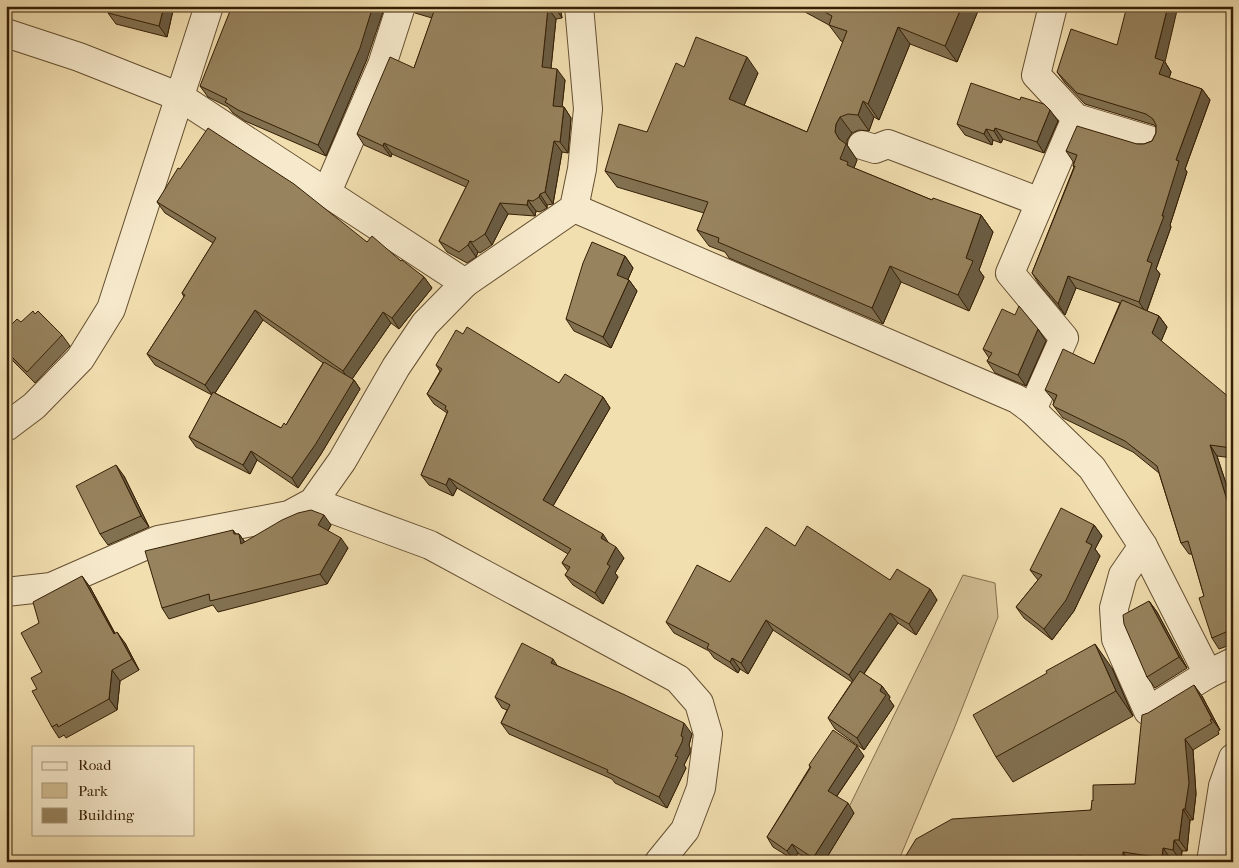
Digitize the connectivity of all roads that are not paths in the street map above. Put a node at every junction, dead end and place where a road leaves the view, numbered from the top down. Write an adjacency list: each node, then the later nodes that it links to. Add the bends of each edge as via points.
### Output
1 (210, 6): 6 (street)
2 (401, 6): 10 (street, via 382,65)
3 (579, 6): 12 (street, via 588,109)
4 (1053, 6): 7 (street, via 1036,75)
5 (6, 33): 6 (street, via 79,57)
6 (180, 97): 10 (street); 15 (street, via 111,308 80,359 34,406)
7 (1076, 118): 8 (street); 11 (street)
8 (1149, 140)
9 (862, 145): 11 (street, via 875,149 888,144)
10 (327, 192): 13 (street)
11 (1040, 202): 14 (street, via 1010,272 1064,338)
12 (574, 208): 13 (street); 14 (street, via 1016,399)
13 (465, 283): 16 (street, via 425,324 396,367 342,462)
14 (1032, 410): 17 (street, via 1092,468)
15 (6, 427)
16 (313, 502): 18 (street, via 289,515 158,540 51,587); 22 (street, via 430,545 678,679 699,703 708,734 701,788 685,830)
17 (1143, 546): 20 (street); 20 (street, via 1124,576 1114,608 1116,639 1148,710)
18 (6, 592)
19 (1233, 662): 20 (street)
20 (1208, 674)
21 (1233, 758): 23 (street, via 1223,786)
22 (659, 862)
23 (1211, 862)

